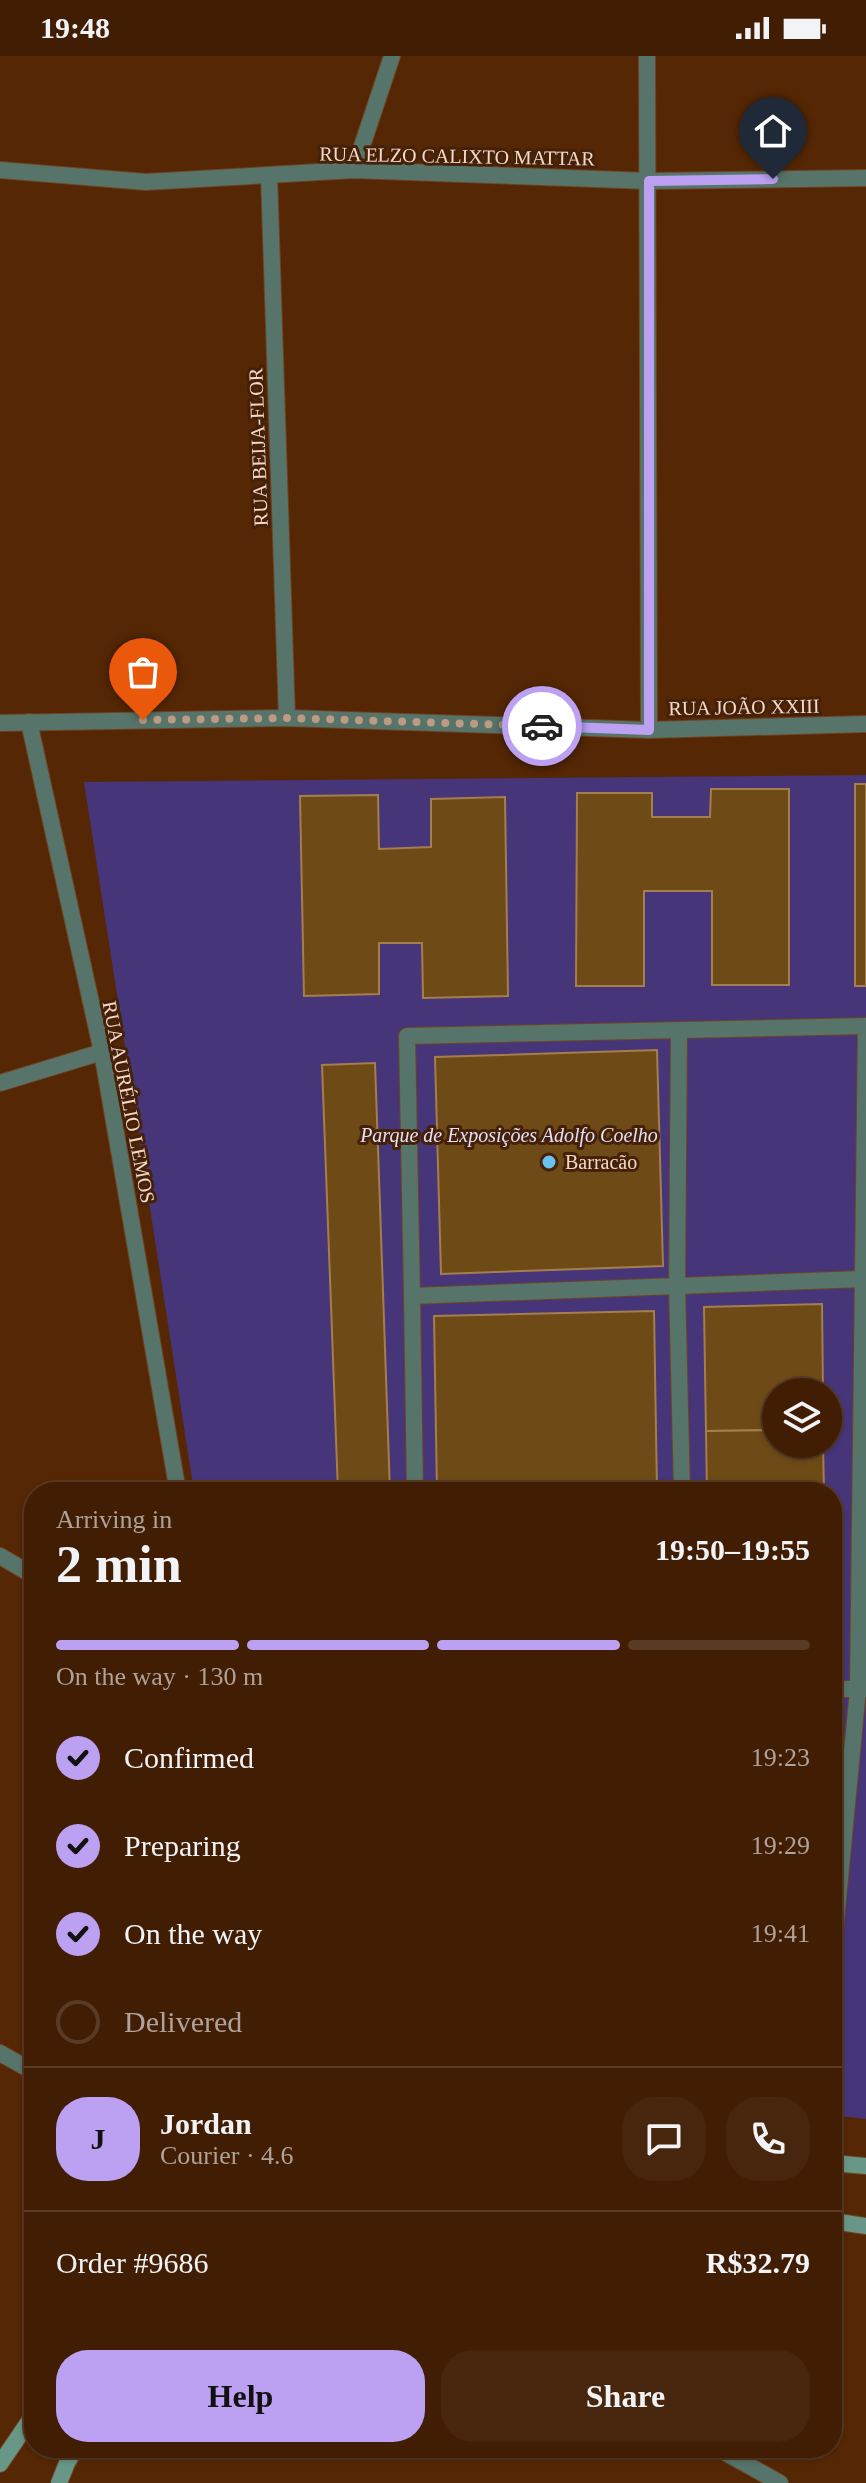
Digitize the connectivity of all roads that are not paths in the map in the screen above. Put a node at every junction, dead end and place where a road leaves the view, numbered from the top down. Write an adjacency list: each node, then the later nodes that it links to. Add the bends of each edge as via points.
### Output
1 (392, 56): 4 (street)
2 (647, 56): 7 (street)
3 (0, 170): 5 (street, RUA ELZO CALIXTO MATTAR, via 146,182)
4 (354, 170): 5 (street, RUA ELZO CALIXTO MATTAR); 7 (street, RUA ELZO CALIXTO MATTAR)
5 (269, 176): 8 (street, RUA BEIJA-FLOR)
6 (866, 178): 7 (street, RUA ELZO CALIXTO MATTAR)
7 (649, 181): 12 (street)
8 (287, 718): 9 (street, RUA JOÃO XXIII); 12 (street, RUA JOÃO XXIII)
9 (29, 722): 10 (street, RUA JOÃO XXIII); 15 (street, RUA AURÉLIO LEMOS)
10 (0, 723)
11 (866, 724): 12 (street, RUA JOÃO XXIII)
12 (649, 730)
13 (866, 1026): 14 (street); 17 (street)
14 (679, 1031): 18 (street); 19 (street, via 407,1036)
15 (102, 1052): 16 (street); 20 (street, RUA AURÉLIO LEMOS)
16 (0, 1083)
17 (862, 1279): 18 (street); 25 (street)
18 (677, 1286): 19 (street); 22 (street)
19 (412, 1296): 21 (street)
20 (176, 1482)
21 (415, 1482)
22 (682, 1482)
23 (0, 1556): 24 (street)
24 (24, 1570)
25 (862, 1689): 26 (street)
26 (842, 1871)
27 (0, 2053): 28 (street)
28 (24, 2066)
29 (842, 2164): 30 (main road)
30 (866, 2166)
31 (842, 2222): 32 (main road)
32 (866, 2226)
33 (24, 2429): 36 (main road)
34 (70, 2458): 37 (main road)
35 (735, 2458): 38 (street)
36 (0, 2464)
37 (59, 2483)
38 (780, 2483)

